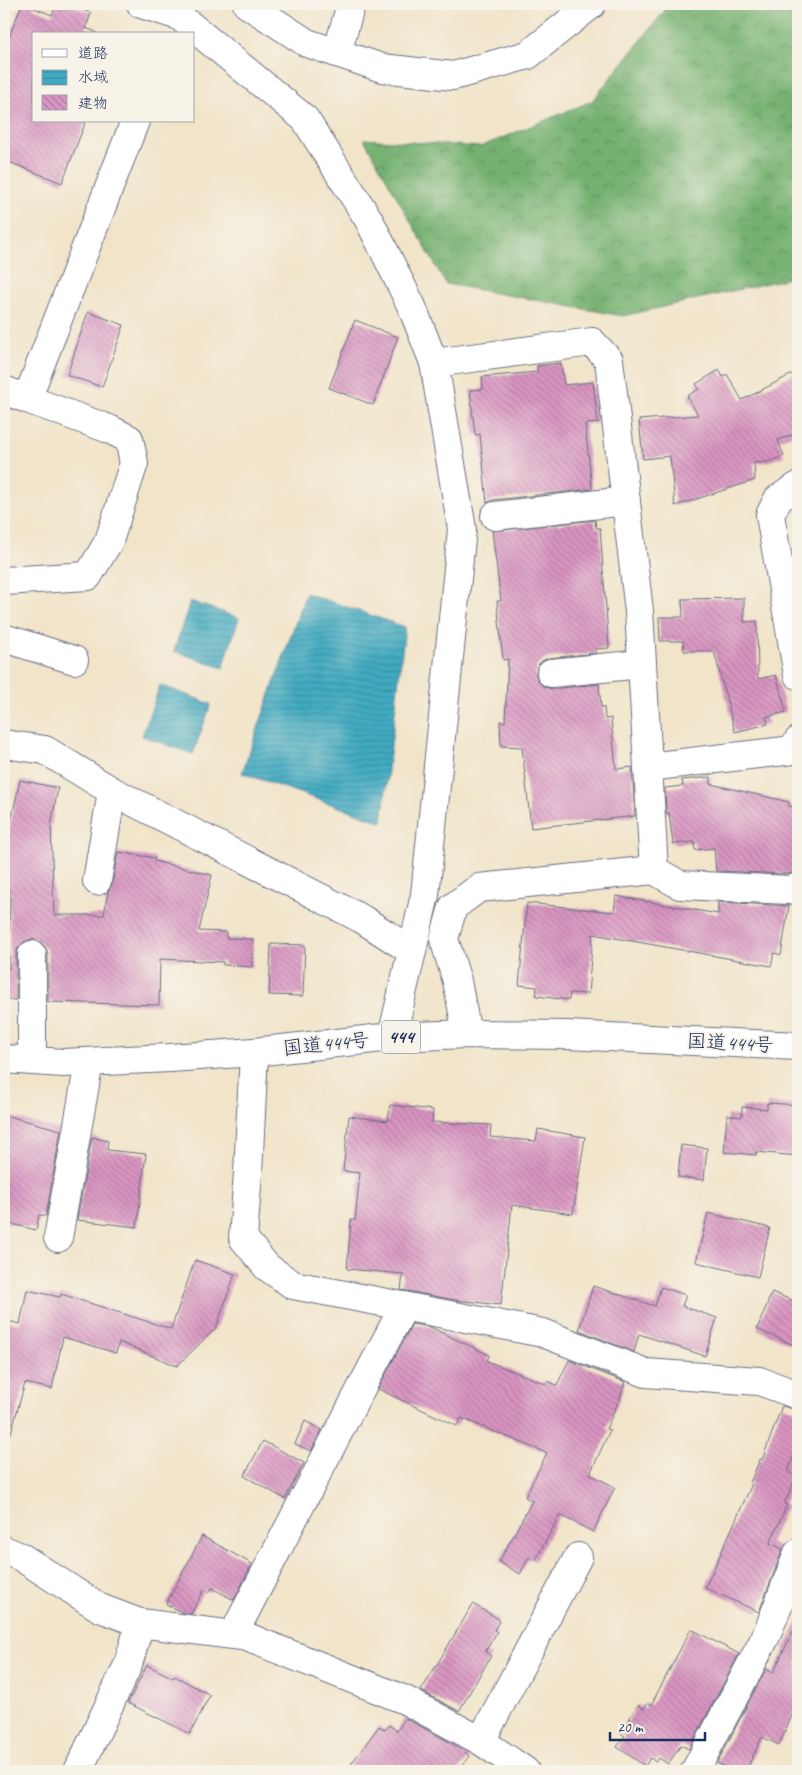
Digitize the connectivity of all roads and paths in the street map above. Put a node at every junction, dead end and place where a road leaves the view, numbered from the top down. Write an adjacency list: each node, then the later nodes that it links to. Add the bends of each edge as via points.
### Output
1 (140, 4): 5 (main road)
2 (248, 4): 6 (main road, via 307,43)
3 (351, 4): 6 (main road)
4 (592, 4): 6 (main road, via 528,55 453,76 382,68)
5 (178, 18): 8 (main road, via 306,119 369,220 412,307)
6 (337, 53)
7 (135, 122): 9 (main road)
8 (434, 363): 11 (main road, via 592,342 609,360); 26 (main road, via 462,529 425,895)
9 (16, 395): 13 (main road, via 129,439 134,463 109,540 88,576)
10 (798, 486): 18 (main road, via 778,499 770,514)
11 (626, 501): 12 (main road); 16 (main road)
12 (495, 516)
13 (4, 581)
14 (4, 638): 15 (main road)
15 (74, 660)
16 (642, 664): 17 (main road); 21 (main road)
17 (551, 673)
18 (798, 675)
19 (798, 741): 21 (main road, via 793,750)
20 (4, 744): 22 (main road, via 45,750)
21 (648, 767): 23 (main road)
22 (112, 791): 24 (main road); 26 (main road, via 362,919)
23 (654, 870): 25 (main road, via 680,885 790,890); 28 (main road, via 479,888 453,907 444,939 457,981)
24 (97, 880)
25 (798, 887)
26 (412, 951): 29 (main road)
27 (32, 955): 33 (main road)
28 (467, 1034): 29 (main road, 国道444号 / 444); 30 (main road, 国道444号 / 444, via 567,1035)
29 (392, 1037): 31 (main road, 国道444号 / 444)
30 (798, 1046)
31 (254, 1052): 34 (main road, 国道444号 / 444); 36 (main road, via 243,1238 267,1267 292,1285)
32 (4, 1059): 33 (main road, 国道444号 / 444)
33 (32, 1061): 34 (main road, 国道444号 / 444)
34 (90, 1062): 35 (main road)
35 (58, 1238)
36 (404, 1306): 37 (main road, via 542,1333 646,1373 759,1381); 42 (main road)
37 (798, 1395)
38 (4, 1550): 41 (main road, via 21,1557 100,1608)
39 (798, 1553): 46 (main road, via 767,1634)
40 (578, 1557): 43 (main road)
41 (140, 1623): 42 (main road); 44 (main road, via 128,1665)
42 (233, 1635): 43 (main road, via 247,1637 405,1700)
43 (481, 1741): 45 (main road)
44 (78, 1771)
45 (524, 1771)
46 (695, 1771)

